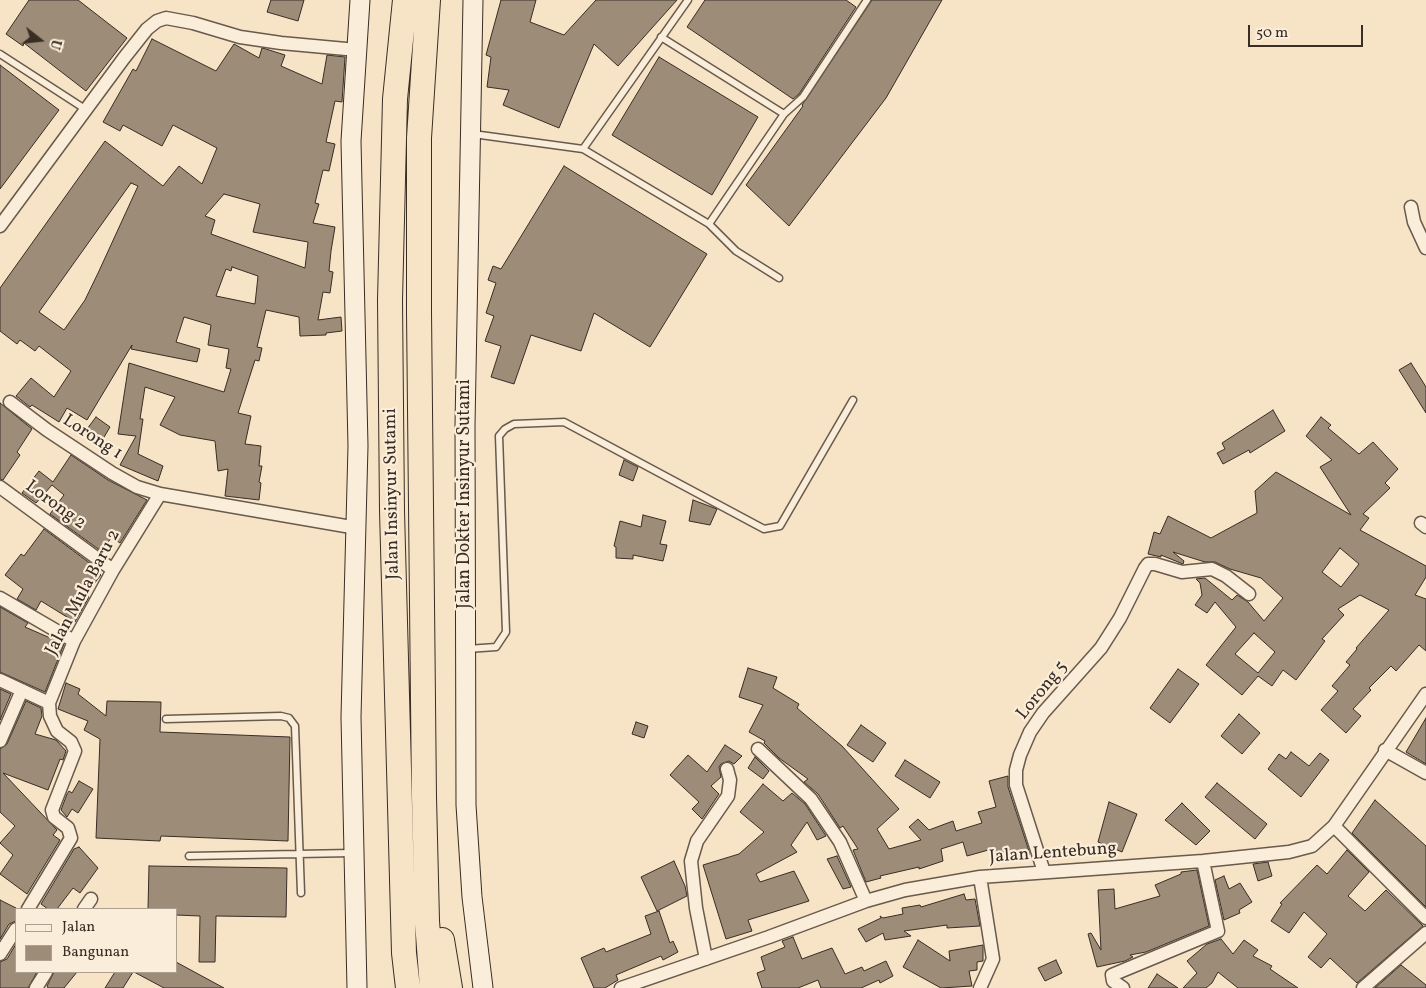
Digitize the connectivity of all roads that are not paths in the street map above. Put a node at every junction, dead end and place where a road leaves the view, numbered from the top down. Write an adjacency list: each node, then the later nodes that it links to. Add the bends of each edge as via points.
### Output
1 (360, 0): 9 (street)
2 (390, 0): 11 (highway)
3 (405, 0): 11 (highway, Jalan Insinyur Sutami)
4 (428, 0): 41 (highway, Jalan Insinyur Sutami, via 419,138)
5 (473, 0): 14 (street, Jalan Dokter Insinyur Sutami)
6 (688, 0): 8 (lane)
7 (867, 0): 13 (lane, via 803,97)
8 (661, 37): 13 (lane); 15 (lane)
9 (357, 50): 12 (street, via 248,38 166,18 147,29); 25 (street, via 351,141)
10 (0, 54): 12 (lane)
11 (395, 99): 60 (highway, Jalan Insinyur Sutami, via 390,300 392,511 404,953)
12 (85, 109): 18 (street)
13 (784, 114): 17 (lane)
14 (469, 134): 15 (lane); 30 (street, Jalan Dokter Insinyur Sutami)
15 (583, 149): 17 (lane)
16 (1411, 207): 19 (street)
17 (709, 224): 20 (lane, via 736,251)
18 (0, 226)
19 (1426, 248)
20 (779, 278)
21 (853, 400): 30 (lane, via 780,526 764,529 564,422 514,424 505,429 499,436 506,632 496,647)
22 (10, 402): 24 (street, Lorong 1, via 112,474)
23 (0, 487): 26 (street, Lorong 2)
24 (160, 494): 25 (street); 26 (street, Jalan Mula Baru 2)
25 (357, 528): 43 (street, via 350,717)
26 (113, 570): 29 (street, Jalan Mula Baru 2)
27 (1249, 594): 47 (street, Lorong 5, via 1212,569 1182,572 1148,564 1102,648 1043,713 1020,755 1016,786)
28 (0, 598): 29 (street)
29 (74, 640): 34 (street, Jalan Mula Baru 2)
30 (466, 649): 63 (street, Jalan Dokter Insinyur Sutami, via 466,805 472,897)
31 (0, 680): 32 (street)
32 (22, 690): 34 (street); 36 (street)
33 (1426, 694): 38 (street, Jalan Lentebung)
34 (49, 703): 51 (street, via 50,716 57,731 71,742 75,751 52,810 54,817 68,828 71,838)
35 (166, 718): 44 (lane, via 289,718 296,726)
36 (0, 741)
37 (758, 749): 50 (street, via 811,799 840,842)
38 (1386, 750): 40 (street); 42 (street, Jalan Lentebung)
39 (727, 769): 56 (street, via 730,780 728,796 697,841 691,861)
40 (1426, 773)
41 (424, 797): 61 (highway, Jalan Insinyur Sutami); 62 (highway, via 438,922)
42 (1334, 826): 46 (street, Jalan Lentebung, via 1312,846 1289,852); 52 (street)
43 (353, 853): 44 (lane); 59 (street)
44 (299, 855): 45 (lane); 49 (lane)
45 (189, 856)
46 (1204, 861): 47 (street, Jalan Lentebung); 66 (street, via 1218,931 1112,975 1113,981)
47 (1044, 872): 48 (street, Jalan Lentebung)
48 (980, 877): 50 (street, Jalan Lentebung, via 905,890); 65 (street, via 993,959)
49 (301, 894)
50 (866, 901): 56 (street, Jalan Lentebung)
51 (29, 908)
52 (1426, 918)
53 (15, 931): 55 (street)
54 (1426, 933): 67 (street)
55 (0, 954)
56 (706, 959): 64 (street, Jalan Lentebung)
57 (45, 973): 58 (street)
58 (36, 988)
59 (357, 988)
60 (408, 988)
61 (432, 988)
62 (450, 988)
63 (483, 988)
64 (621, 988)
65 (980, 988)
66 (1123, 988)
67 (1363, 988)

